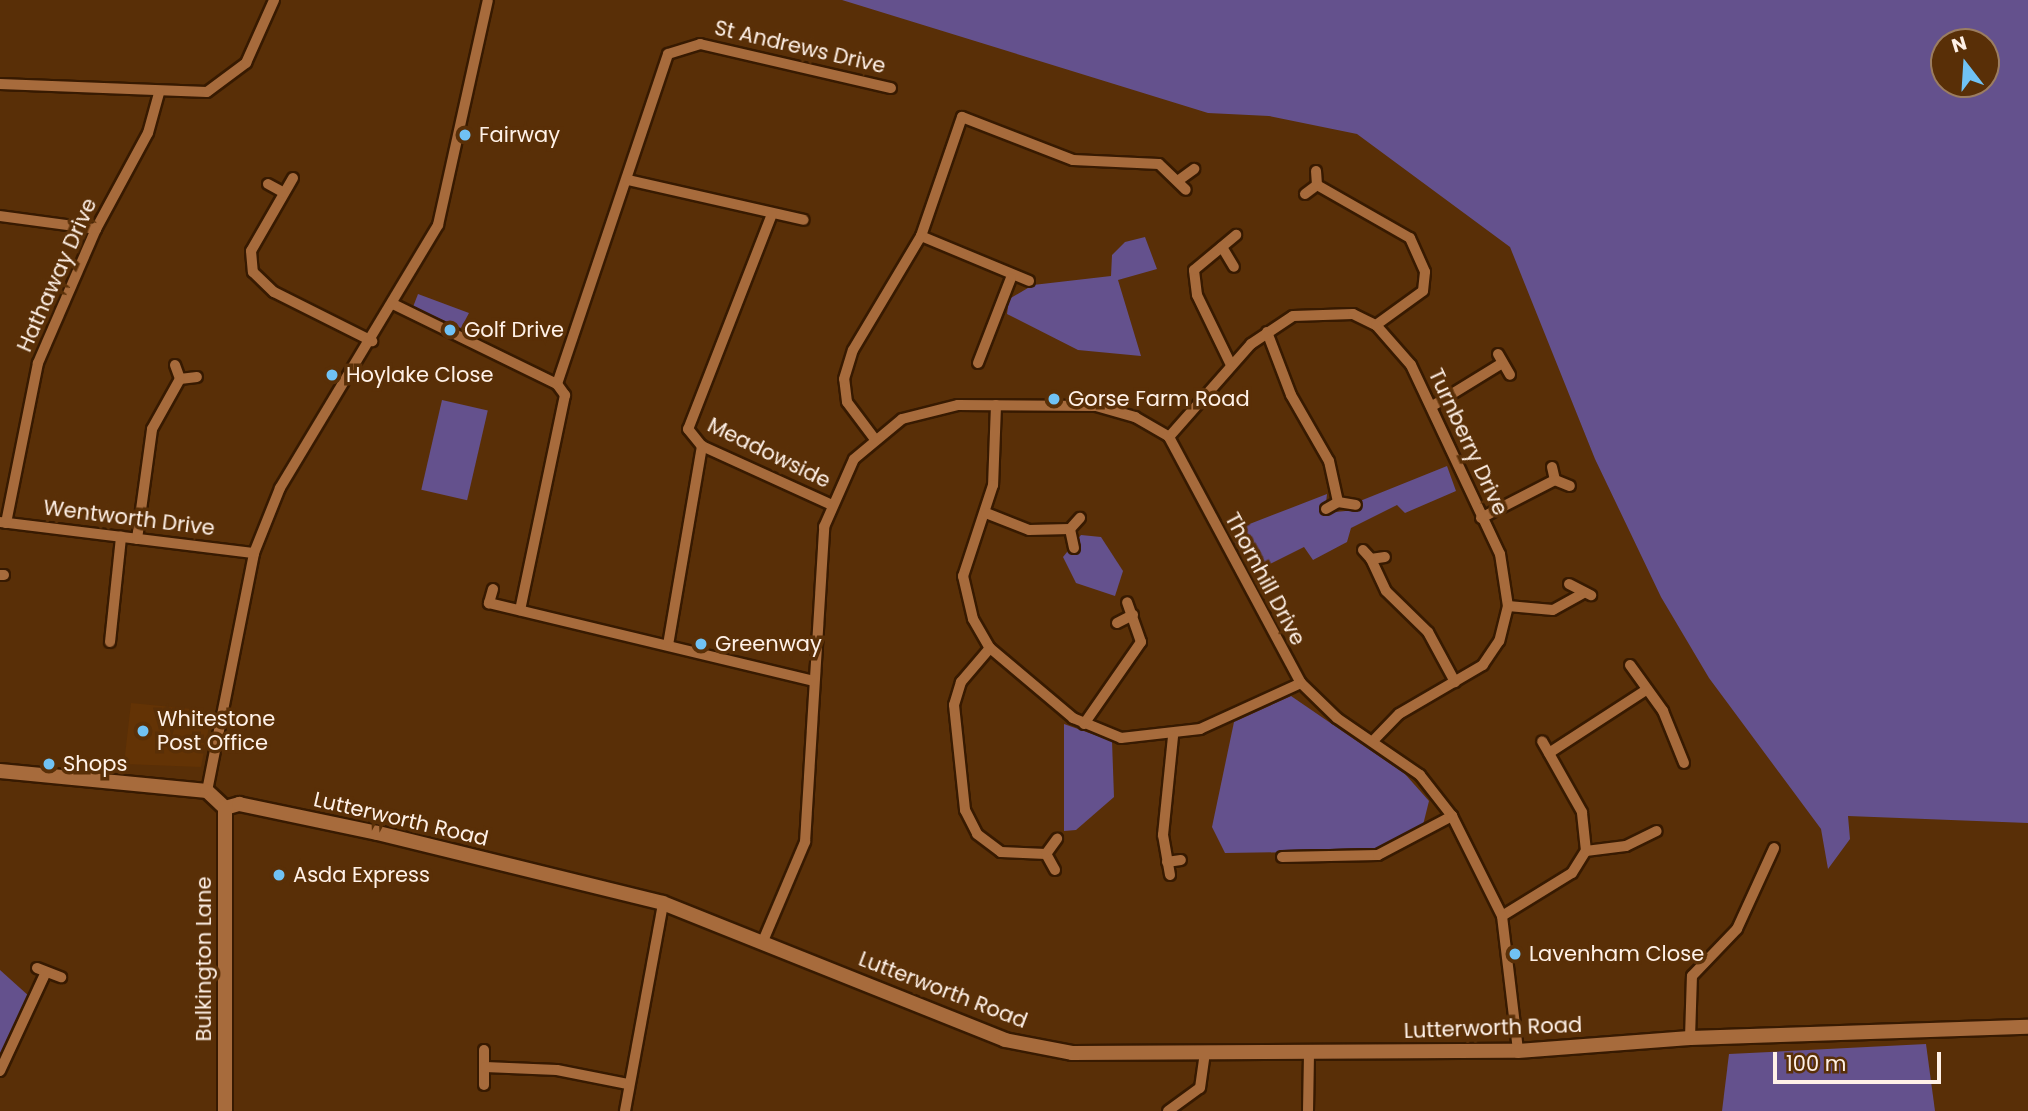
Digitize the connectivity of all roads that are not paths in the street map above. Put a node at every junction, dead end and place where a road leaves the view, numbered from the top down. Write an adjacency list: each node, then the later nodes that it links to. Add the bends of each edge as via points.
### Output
1 (274, 0): 5 (street, via 246,63 227,81 207,92)
2 (488, 0): 24 (street, via 448,192)
3 (0, 84): 5 (street)
4 (891, 88): 9 (street, St Andrews Drive, via 700,44 676,49 661,64)
5 (159, 93): 17 (street, Hathaway Drive, via 148,133)
6 (1194, 169): 19 (street, via 1182,185 1167,167 1148,161 1073,160 962,117)
7 (1316, 171): 11 (street)
8 (293, 178): 12 (street)
9 (628, 180): 14 (street); 34 (street)
10 (268, 184): 12 (street)
11 (1317, 185): 13 (street); 25 (street, via 1410,238 1425,272 1423,291)
12 (284, 193): 27 (street, via 251,251 253,272 274,292)
13 (1305, 194)
14 (772, 214): 16 (street); 39 (street, Meadowside, via 689,422)
15 (0, 216): 17 (street)
16 (804, 220)
17 (96, 229): 50 (street, Hathaway Drive, via 38,363)
18 (1237, 235): 20 (street)
19 (921, 236): 22 (street); 38 (street, via 853,350 844,379 847,402)
20 (1222, 247): 21 (street); 30 (street, via 1198,264 1194,286)
21 (1234, 267)
22 (1011, 278): 23 (street); 28 (street, via 989,352)
23 (1029, 281)
24 (395, 305): 27 (street); 34 (street)
25 (1376, 325): 26 (street, via 1353,314 1310,311); 36 (street, Turnberry Drive)
26 (1267, 332): 30 (street); 43 (street, via 1292,394 1329,461)
27 (372, 341): 55 (street, via 280,488)
28 (978, 363)
29 (175, 365): 33 (street)
30 (1231, 365): 37 (street)
31 (1510, 375): 36 (street, via 1499,360)
32 (197, 377): 33 (street)
33 (180, 379): 53 (street, via 152,429)
34 (557, 384): 61 (street, via 566,403)
35 (996, 405): 37 (street, via 1112,408); 38 (street, via 958,405 902,419); 47 (street, via 993,485)
36 (1434, 405): 49 (street, Turnberry Drive)
37 (1169, 437): 69 (street, Thornhill Drive)
38 (874, 438): 44 (street, via 854,459)
39 (702, 446): 44 (street, Meadowside); 65 (street)
40 (1552, 467): 41 (street)
41 (1555, 480): 42 (street); 49 (street)
42 (1570, 486)
43 (1338, 502): 45 (street); 46 (street)
44 (832, 505): 68 (street, Meadowside, via 824,527)
45 (1356, 506)
46 (1326, 509)
47 (986, 513): 51 (street, via 1029,530); 66 (street, via 970,538 963,576 970,611)
48 (1080, 518): 51 (street)
49 (1481, 518): 60 (street, Turnberry Drive, via 1505,568)
50 (3, 522): 52 (street, Wentworth Drive)
51 (1070, 529): 54 (street)
52 (121, 537): 53 (street, Wentworth Drive); 64 (street)
53 (137, 539): 55 (street, Wentworth Drive)
54 (1074, 548)
55 (254, 553): 81 (street)
56 (1385, 557): 70 (street, via 1367,555 1386,591 1428,632)
57 (1570, 583): 60 (street, via 1587,594 1553,610)
58 (493, 589): 61 (street, via 489,603)
59 (1127, 602): 62 (street)
60 (1508, 606): 70 (street, Turnberry Drive, via 1493,651)
61 (520, 610): 65 (street)
62 (1133, 615): 63 (street); 72 (street, via 1139,650)
63 (1117, 623)
64 (110, 642)
65 (668, 645): 68 (street)
66 (990, 648): 72 (street); 88 (street, via 961,682 954,705 965,810 977,834 1001,852)
67 (1630, 665): 71 (street)
68 (814, 681): 96 (street, Meadowside, via 805,842)
69 (1301, 682): 73 (street); 74 (street, Thornhill Drive, via 1337,718)
70 (1455, 682): 74 (street, Turnberry Drive, via 1399,714)
71 (1646, 690): 77 (street); 78 (street)
72 (1084, 724): 73 (street, via 1121,738)
73 (1173, 737): 91 (street, via 1163,835)
74 (1374, 740): 83 (street, Thornhill Drive, via 1420,775)
75 (1542, 741): 78 (street)
76 (1692, 745): 77 (street)
77 (1679, 748): 79 (street)
78 (1549, 753): 86 (street, via 1582,812)
79 (1684, 763)
80 (0, 771): 81 (main road)
81 (207, 791): 82 (main road)
82 (225, 808): 94 (main road, Lutterworth Road, via 239,804 378,833); 108 (main road, Bulkington Lane)
83 (1452, 816): 89 (street, via 1378,855); 95 (street, Thornhill Drive)
84 (1657, 831): 86 (street, via 1626,846)
85 (1057, 839): 88 (street)
86 (1586, 851): 95 (street, via 1572,873)
87 (1767, 851): 99 (street, via 1737,929 1692,976)
88 (1046, 854): 92 (street)
89 (1282, 857)
90 (1181, 860): 91 (street)
91 (1167, 862): 93 (street)
92 (1055, 870)
93 (1170, 875)
94 (663, 902): 96 (main road, Lutterworth Road); 106 (street)
95 (1502, 916): 101 (street, Thornhill Drive)
96 (764, 941): 103 (main road, Lutterworth Road, via 1005,1040 1072,1053)
97 (61, 977): 105 (street, via 42,970)
98 (2028, 1027): 99 (main road, Lutterworth Road)
99 (1690, 1038): 101 (main road, Lutterworth Road)
100 (484, 1051): 104 (street)
101 (1518, 1051): 102 (main road, Lutterworth Road)
102 (1309, 1053): 103 (main road, Lutterworth Road); 111 (street)
103 (1205, 1054): 110 (street, via 1200,1088)
104 (485, 1067): 106 (street, via 558,1070); 107 (street)
105 (0, 1071)
106 (628, 1084): 109 (street)
107 (484, 1086)
108 (225, 1111)
109 (625, 1111)
110 (1168, 1111)
111 (1308, 1111)

